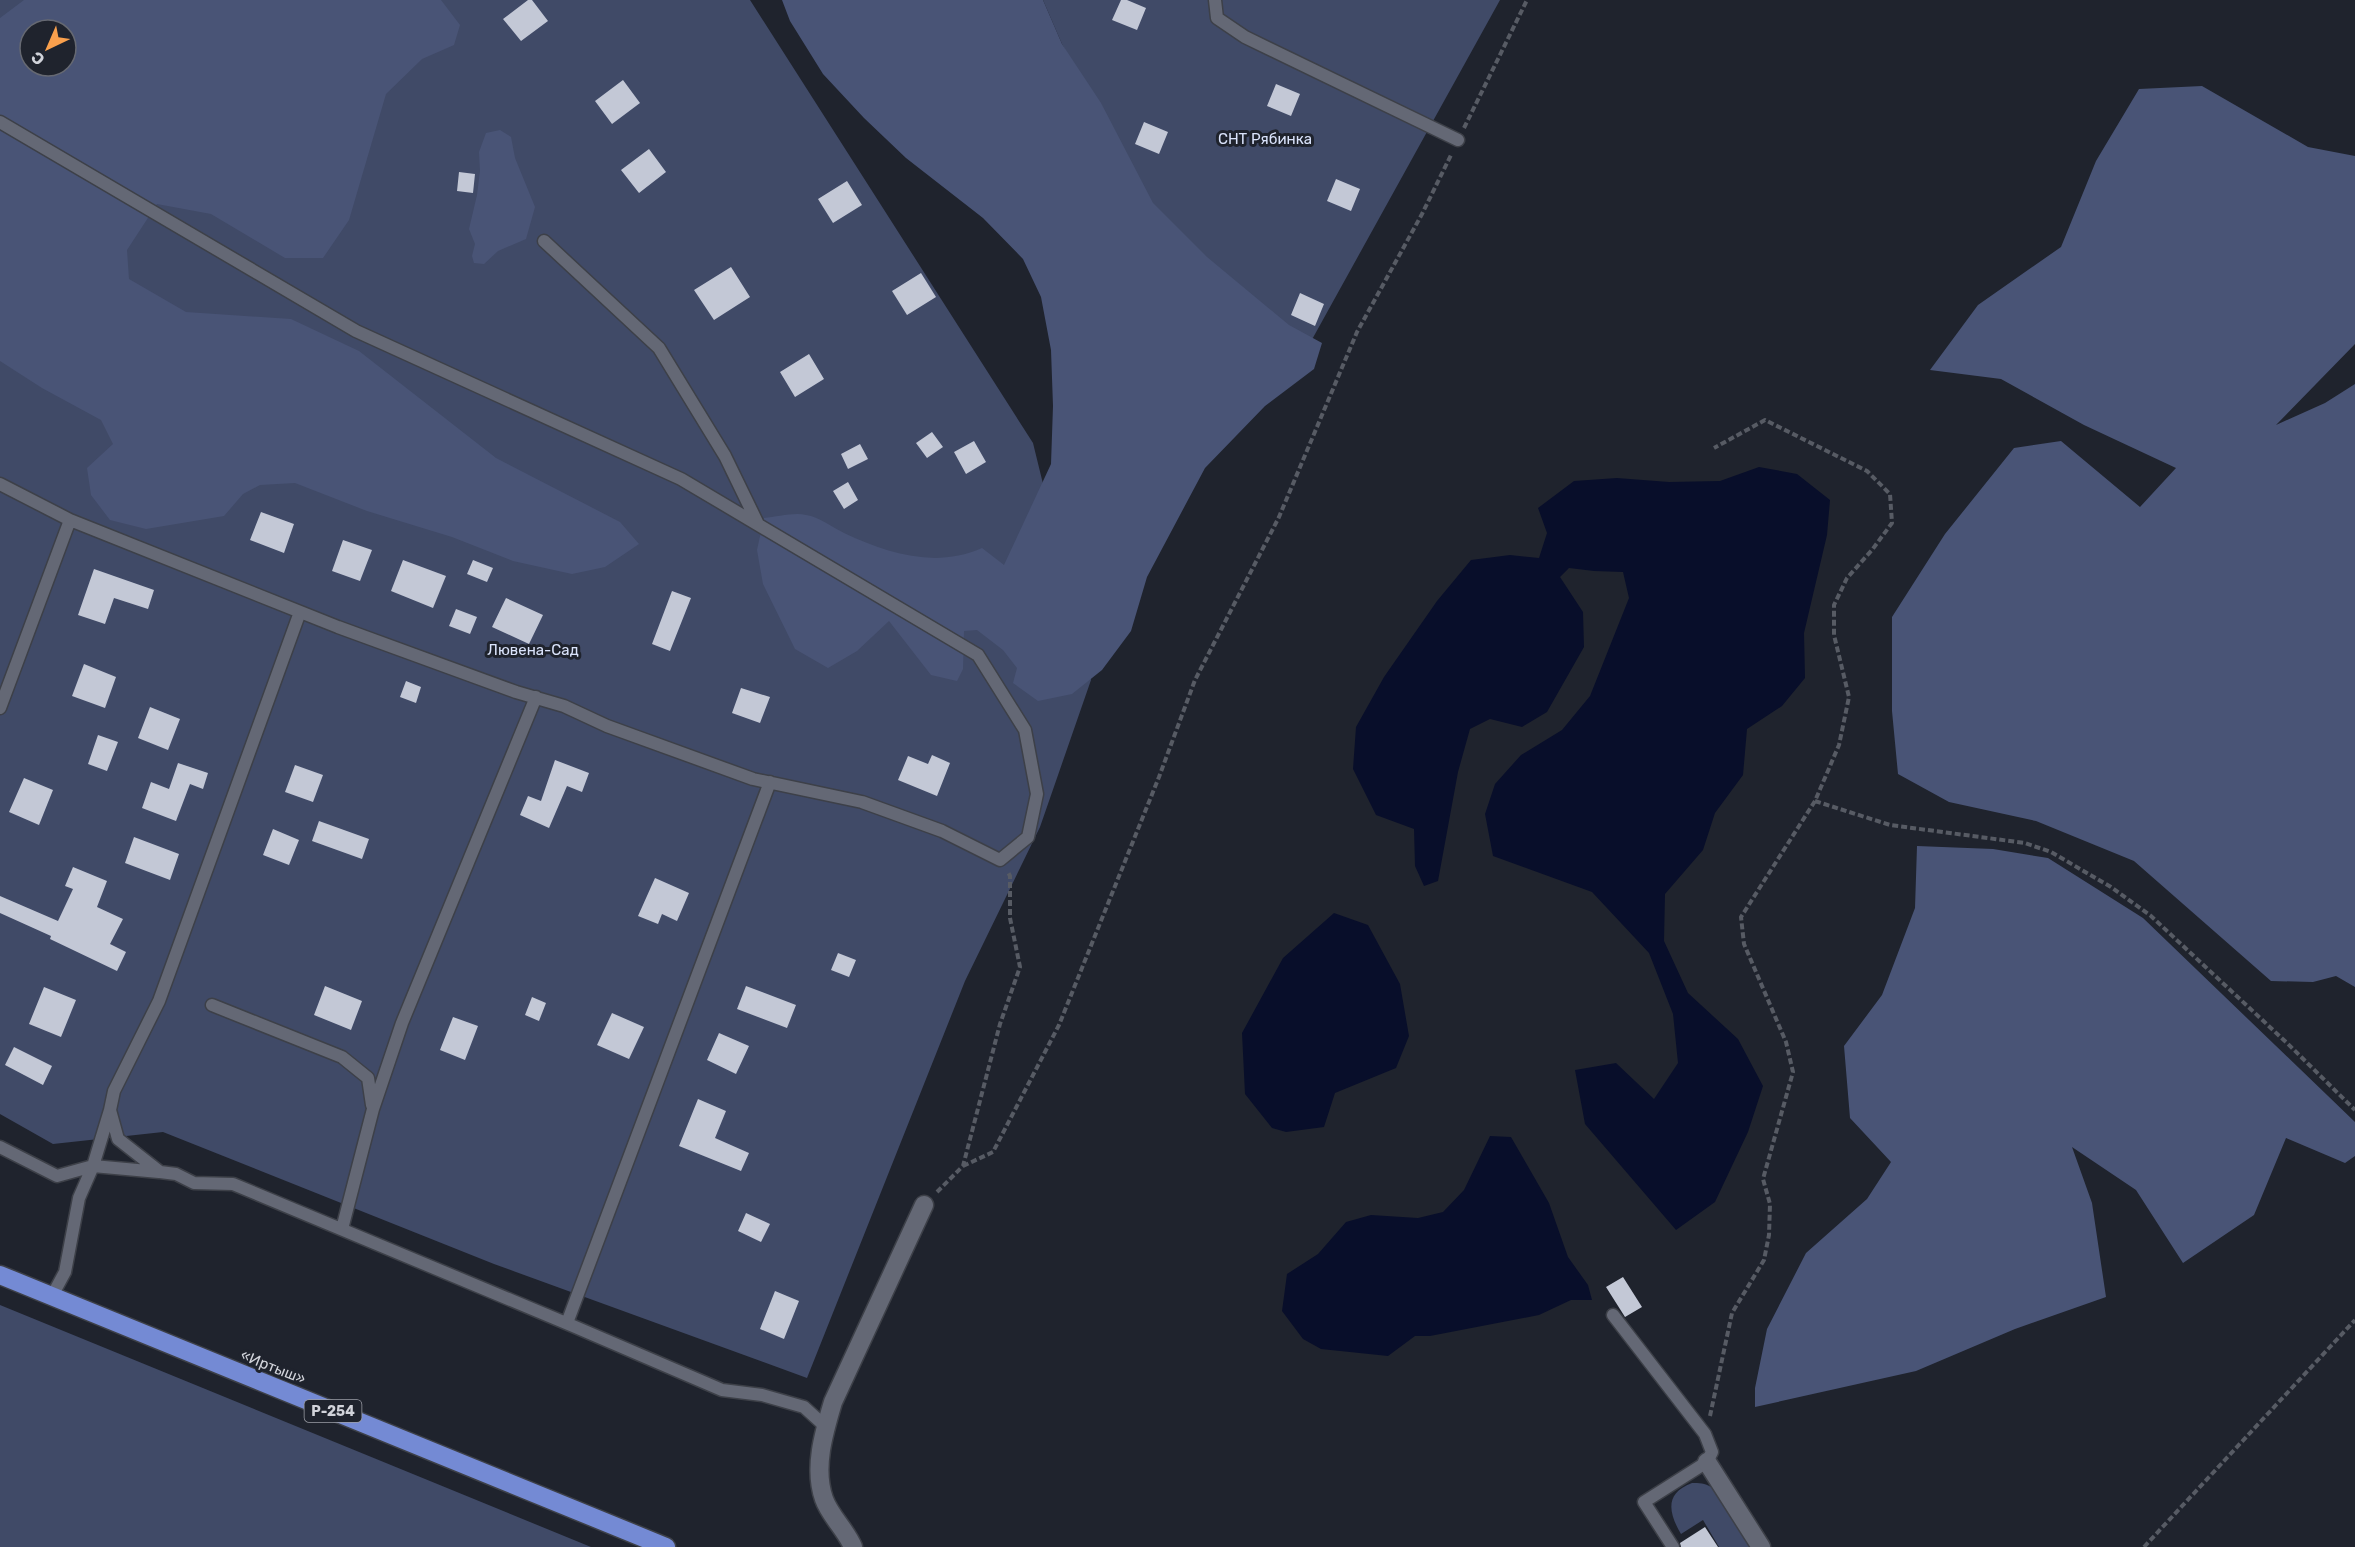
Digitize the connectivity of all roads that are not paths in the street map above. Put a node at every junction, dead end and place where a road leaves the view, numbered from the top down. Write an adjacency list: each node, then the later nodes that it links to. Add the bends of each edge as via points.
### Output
1 (1215, 0): 3 (lane, via 1217,18 1245,37)
2 (0, 122): 7 (lane, via 356,331 681,479)
3 (1458, 140)
4 (544, 242): 7 (lane, via 659,348 725,456)
5 (0, 484): 6 (lane)
6 (70, 520): 8 (lane); 10 (lane)
7 (758, 525): 11 (lane, via 978,655 1025,730 1037,794 1028,837 1000,860 942,831 862,802)
8 (300, 612): 9 (lane); 14 (lane, via 159,1001 114,1091)
9 (536, 698): 11 (lane); 13 (lane, via 402,1023)
10 (0, 708)
11 (770, 782): 23 (lane)
12 (212, 1005): 13 (lane, via 342,1057 368,1078)
13 (373, 1109): 19 (lane)
14 (110, 1110): 16 (lane); 17 (lane, via 118,1138)
15 (0, 1147): 16 (lane, via 57,1176)
16 (93, 1166): 17 (lane); 21 (lane, via 79,1198 65,1272)
17 (160, 1172): 19 (lane, via 176,1174 194,1183 233,1184)
18 (924, 1205): 24 (street, via 833,1402)
19 (342, 1229): 23 (lane)
20 (0, 1275): 21 (highway, «Иртыш» / Р-254)
21 (52, 1296): 26 (highway, «Иртыш» / Р-254)
22 (1613, 1315): 25 (lane, via 1706,1434 1712,1452)
23 (567, 1323): 24 (lane, via 722,1390 762,1395 804,1407)
24 (826, 1427): 27 (street, via 819,1466 824,1499)
25 (1707, 1462): 28 (lane, via 1644,1502); 29 (street)
26 (666, 1547)
27 (853, 1547)
28 (1673, 1547)
29 (1761, 1547)

